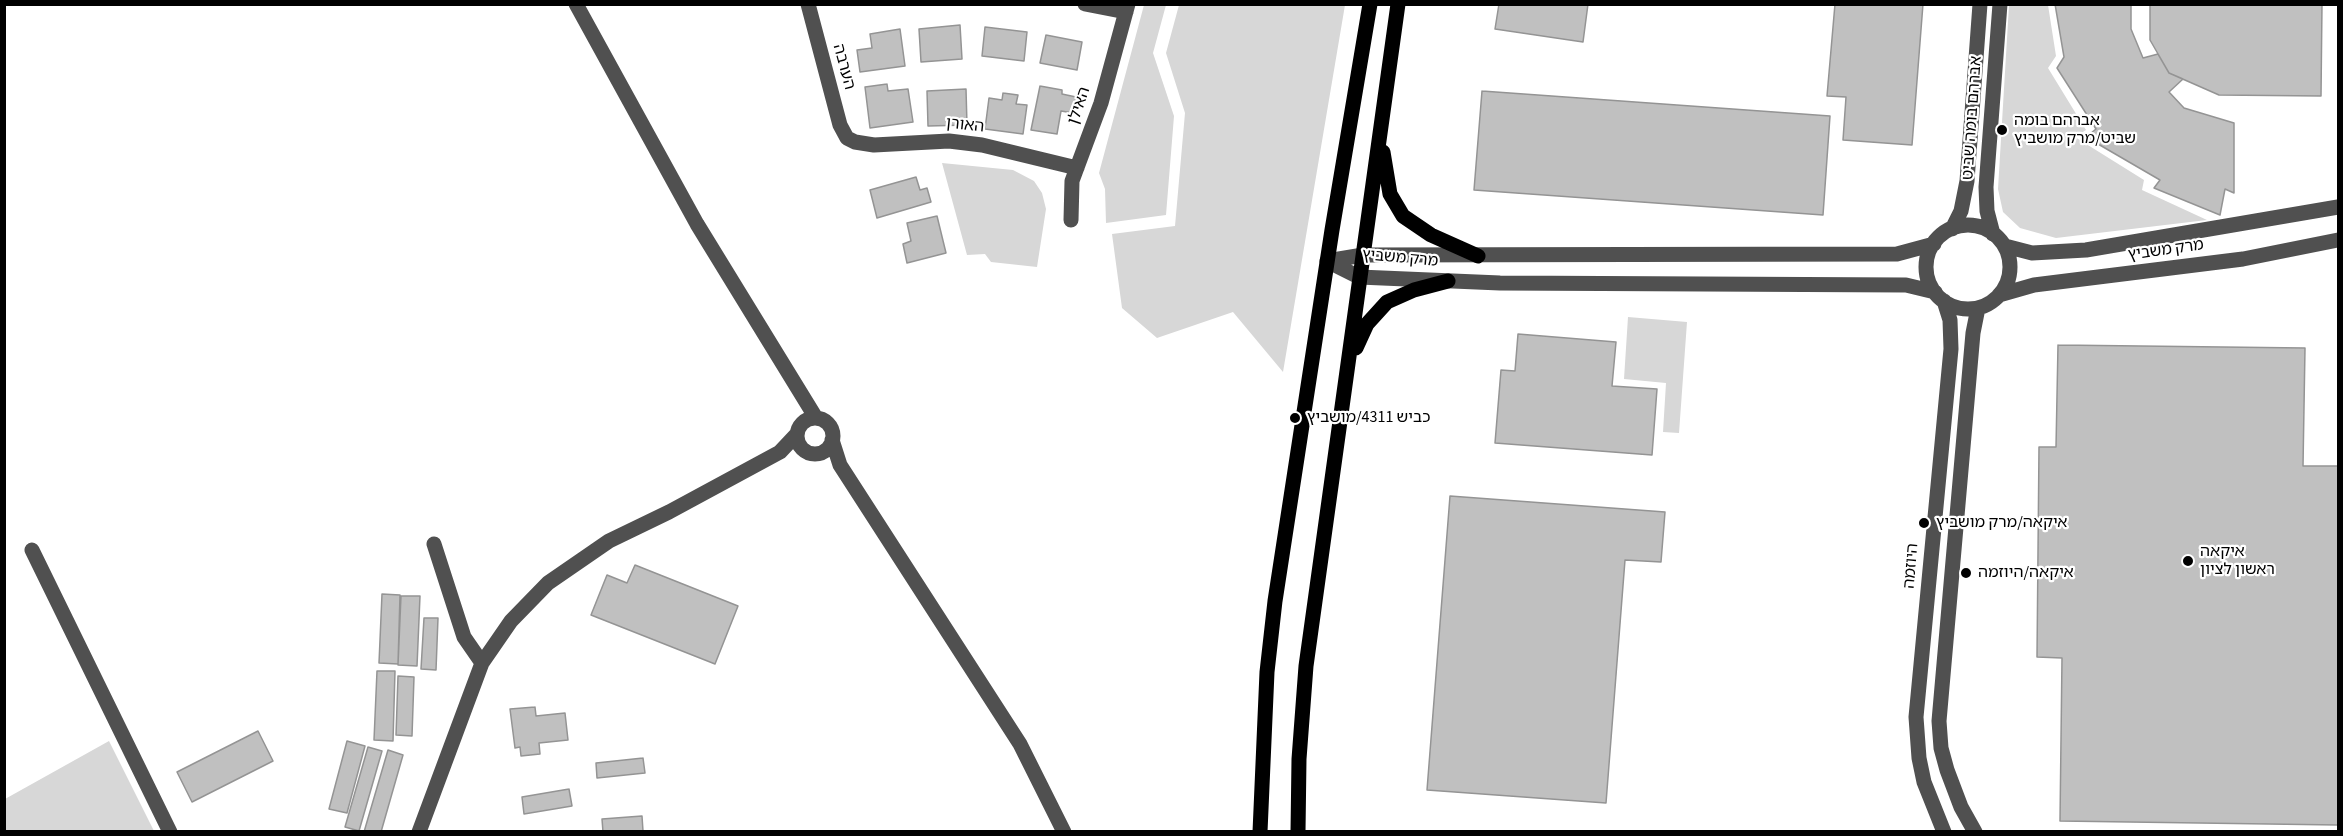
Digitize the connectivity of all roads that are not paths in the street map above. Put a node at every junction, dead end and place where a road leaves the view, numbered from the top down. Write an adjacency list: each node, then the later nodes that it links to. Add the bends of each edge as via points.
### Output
1 (576, 4): 28 (street, via 697,224 805,403)
2 (1085, 4): 8 (street)
3 (1370, 4): 21 (main road)
4 (1398, 4): 9 (main road)
5 (1980, 4): 14 (street, אברהם בומה שביט, via 1967,181 1961,211)
6 (2000, 4): 15 (street, אברהם בומה שביט, via 1986,187)
7 (812, 5): 10 (street, הערבה, via 840,125)
8 (1127, 8): 11 (street, האילן, via 1101,103)
9 (1380, 129): 19 (main road); 20 (main road, via 1390,194 1403,216 1431,235)
10 (847, 138): 11 (street, האורן, via 874,145 929,141 971,144)
11 (1077, 168): 13 (street, האילן, via 1072,181)
12 (2338, 207): 18 (street, מרק משביץ, via 2086,250 2045,254)
13 (1071, 220)
14 (1952, 229): 15 (street, via 1968,225); 17 (street, מרק משביץ)
15 (1993, 234): 18 (street)
16 (2338, 240): 24 (street, מרק משביץ, via 2243,259 2034,285)
17 (1934, 244): 20 (street, מרק משביץ, via 1897,254); 25 (street, via 1927,268)
18 (2005, 246): 24 (street, via 2009,278)
19 (1363, 255): 20 (street, מרק משביץ); 21 (street, מרק משביץ); 22 (main road)
20 (1478, 256)
21 (1327, 261): 22 (street, מרק משביץ); 41 (main road, via 1270,642)
22 (1359, 277): 23 (street, מרק משביץ); 27 (main road)
23 (1448, 281): 25 (street, מרק משביץ, via 1906,285); 27 (main road, via 1399,296 1376,311)
24 (2000, 295): 26 (street, מרק משביץ)
25 (1940, 297): 26 (street, מרק משביץ, via 1958,308); 43 (street, היוזמה, via 1950,321 1951,349 1916,717 1918,758)
26 (1978, 308): 44 (street, via 1940,721 1947,770)
27 (1349, 367): 42 (main road, via 1306,666)
28 (810, 419): 29 (street); 30 (street, via 827,423)
29 (796, 435): 31 (street); 32 (street)
30 (832, 440): 33 (street); 34 (street)
31 (804, 451): 32 (street); 33 (street)
32 (780, 452): 37 (street, via 609,540 548,583 511,621)
33 (820, 454): 34 (street)
34 (840, 465): 40 (street, via 1020,744)
35 (434, 544): 37 (street, via 464,637)
36 (32, 549): 38 (street)
37 (482, 663): 39 (street)
38 (170, 831)
39 (419, 831)
40 (1064, 831)
41 (1260, 831)
42 (1298, 831)
43 (1944, 831)
44 (1975, 831)

